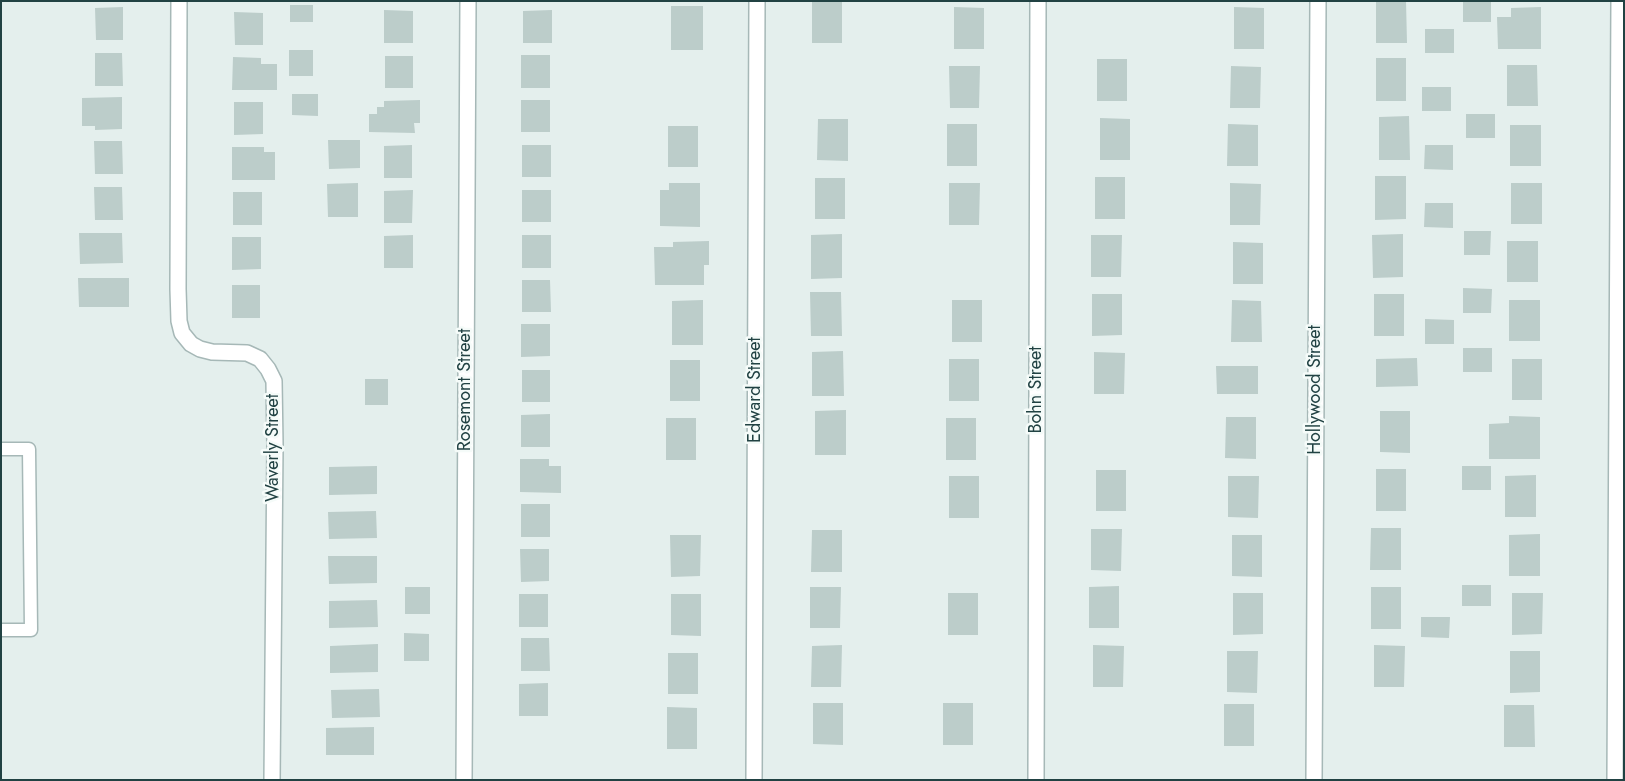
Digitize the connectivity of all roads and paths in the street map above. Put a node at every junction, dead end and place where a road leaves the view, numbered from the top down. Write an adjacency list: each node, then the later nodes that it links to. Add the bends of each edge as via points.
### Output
1 (179, 1): 9 (street, Waverly Street, via 179,321 182,333 191,344 212,352 247,353 260,359 274,382)
2 (468, 1): 10 (street, Rosemont Street)
3 (757, 1): 11 (street, Edward Street)
4 (1038, 1): 12 (street, Bohn Street)
5 (1318, 1): 13 (street, Hollywood Street)
6 (1619, 1): 14 (street)
7 (1, 449): 8 (lane, via 29,449 31,630)
8 (1, 630)
9 (272, 780)
10 (464, 780)
11 (754, 780)
12 (1036, 780)
13 (1314, 780)
14 (1615, 780)

